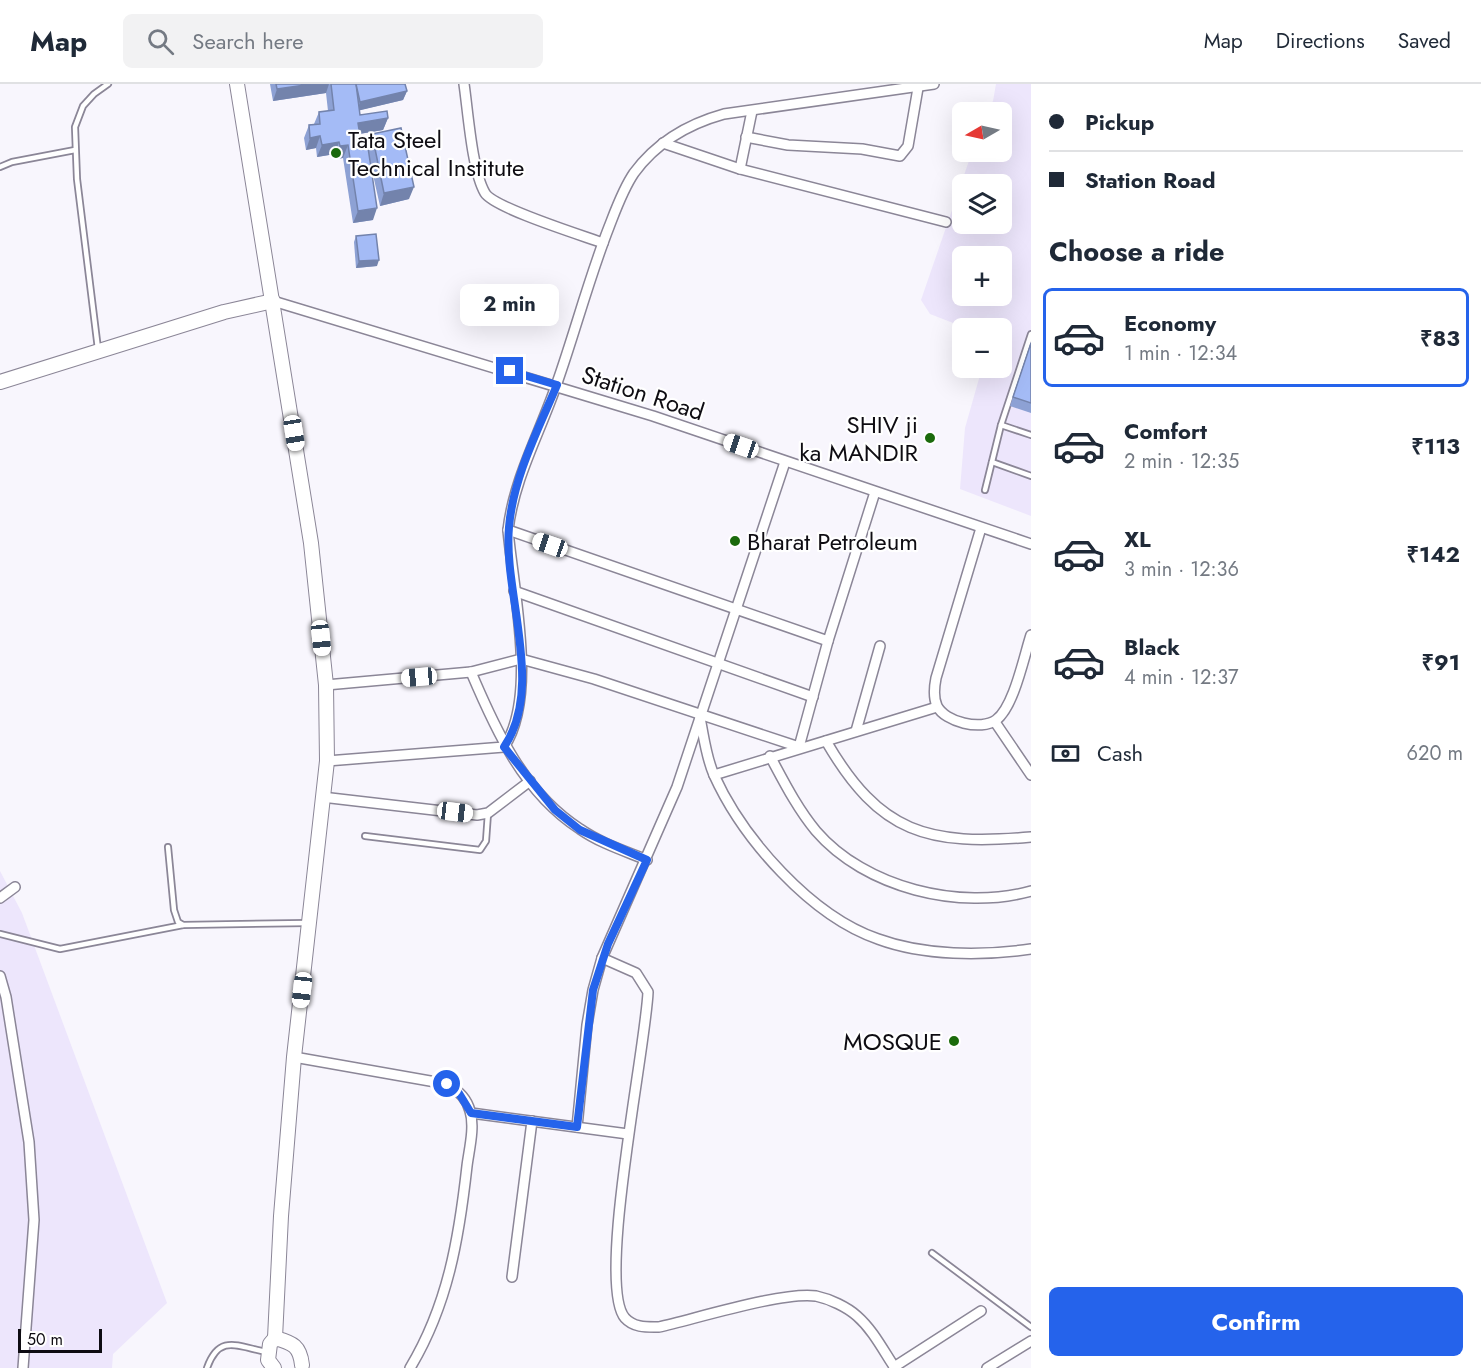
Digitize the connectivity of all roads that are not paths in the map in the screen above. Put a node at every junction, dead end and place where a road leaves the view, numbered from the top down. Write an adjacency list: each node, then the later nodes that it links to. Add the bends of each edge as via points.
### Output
1 (108, 84): 9 (lane, via 83,106 75,127)
2 (237, 84): 14 (main road)
3 (464, 84): 13 (street, via 485,194 505,207)
4 (934, 84): 5 (street)
5 (918, 88): 6 (street); 7 (street, via 908,146 900,156)
6 (752, 111): 7 (street); 8 (street, via 699,121)
7 (746, 137): 11 (street)
8 (663, 143): 11 (street); 13 (street, via 633,175)
9 (75, 150): 10 (lane); 16 (lane)
10 (0, 167)
11 (740, 169): 12 (street)
12 (946, 222)
13 (603, 243): 18 (street)
14 (273, 301): 16 (main road, via 224,312); 18 (street, Station Road); 37 (main road, via 311,543)
15 (1031, 334): 19 (lane)
16 (99, 352): 17 (main road)
17 (0, 382)
18 (557, 385): 21 (street, Station Road); 27 (street, via 520,477)
19 (1001, 425): 20 (lane); 22 (lane)
20 (1031, 435)
21 (785, 462): 25 (street, Station Road); 30 (street)
22 (992, 462): 23 (lane); 24 (lane)
23 (1031, 476)
24 (985, 490)
25 (875, 492): 26 (street, Station Road); 32 (street)
26 (981, 528): 28 (street, Station Road); 39 (street, via 936,678 933,694)
27 (508, 530): 29 (street); 30 (street)
28 (1031, 544)
29 (514, 591): 34 (street); 35 (street)
30 (736, 610): 32 (street); 35 (street)
31 (1031, 635): 41 (street, via 1013,692)
32 (828, 641): 38 (street)
33 (880, 646): 42 (street)
34 (521, 659): 36 (street); 40 (street, via 594,679); 44 (street, via 518,718)
35 (720, 663): 38 (street); 40 (street)
36 (471, 672): 37 (street); 44 (street)
37 (326, 685): 47 (main road)
38 (813, 697): 45 (street)
39 (937, 707): 41 (street, via 946,716 965,723); 42 (street)
40 (700, 716): 45 (street); 49 (street); 56 (street)
41 (995, 722): 48 (street)
42 (856, 731): 43 (street)
43 (826, 741): 45 (street); 54 (street, via 845,773 869,801 895,820 927,835 956,840)
44 (504, 747): 47 (street); 50 (street)
45 (799, 747): 46 (street)
46 (770, 756): 49 (street); 58 (street, via 817,831 842,855 874,875 918,890 956,897 986,898)
47 (327, 761): 51 (main road)
48 (1030, 770)
49 (714, 775): 63 (street, via 761,847 799,891 837,920 878,940 921,950 970,953)
50 (530, 781): 52 (street); 56 (street, via 555,810 580,830)
51 (322, 797): 52 (street, via 477,815); 60 (main road)
52 (488, 813): 53 (lane, via 486,841 480,850)
53 (365, 836)
54 (1031, 837)
55 (168, 847): 61 (lane, via 174,916)
56 (647, 860): 64 (street)
57 (15, 887): 59 (street)
58 (1031, 891)
59 (0, 898)
60 (310, 923): 61 (lane); 66 (main road)
61 (183, 925): 62 (lane, via 60,949)
62 (0, 934)
63 (1031, 949)
64 (602, 958): 69 (street, via 589,1013); 70 (street, via 636,973 648,992)
65 (0, 976): 80 (street, via 29,1142 34,1220)
66 (294, 1057): 67 (street, via 447,1084 457,1090); 75 (main road)
67 (471, 1113): 68 (street); 83 (street, via 460,1227 450,1276 435,1319)
68 (532, 1121): 69 (street); 72 (street)
69 (577, 1127): 70 (street)
70 (628, 1134): 84 (street, via 615,1279 618,1303 625,1318 641,1328 659,1327 783,1298 816,1296 856,1316)
71 (932, 1253): 74 (lane)
72 (512, 1276)
73 (981, 1311): 84 (street)
74 (1031, 1327)
75 (274, 1338): 77 (main road); 78 (main road, via 295,1345)
76 (1031, 1341): 79 (street)
77 (269, 1353): 81 (lane, via 227,1344 212,1354); 82 (main road, via 268,1360)
78 (303, 1367)
79 (989, 1367)
80 (23, 1368)
81 (207, 1368)
82 (274, 1368)
83 (410, 1368)
84 (894, 1368)

